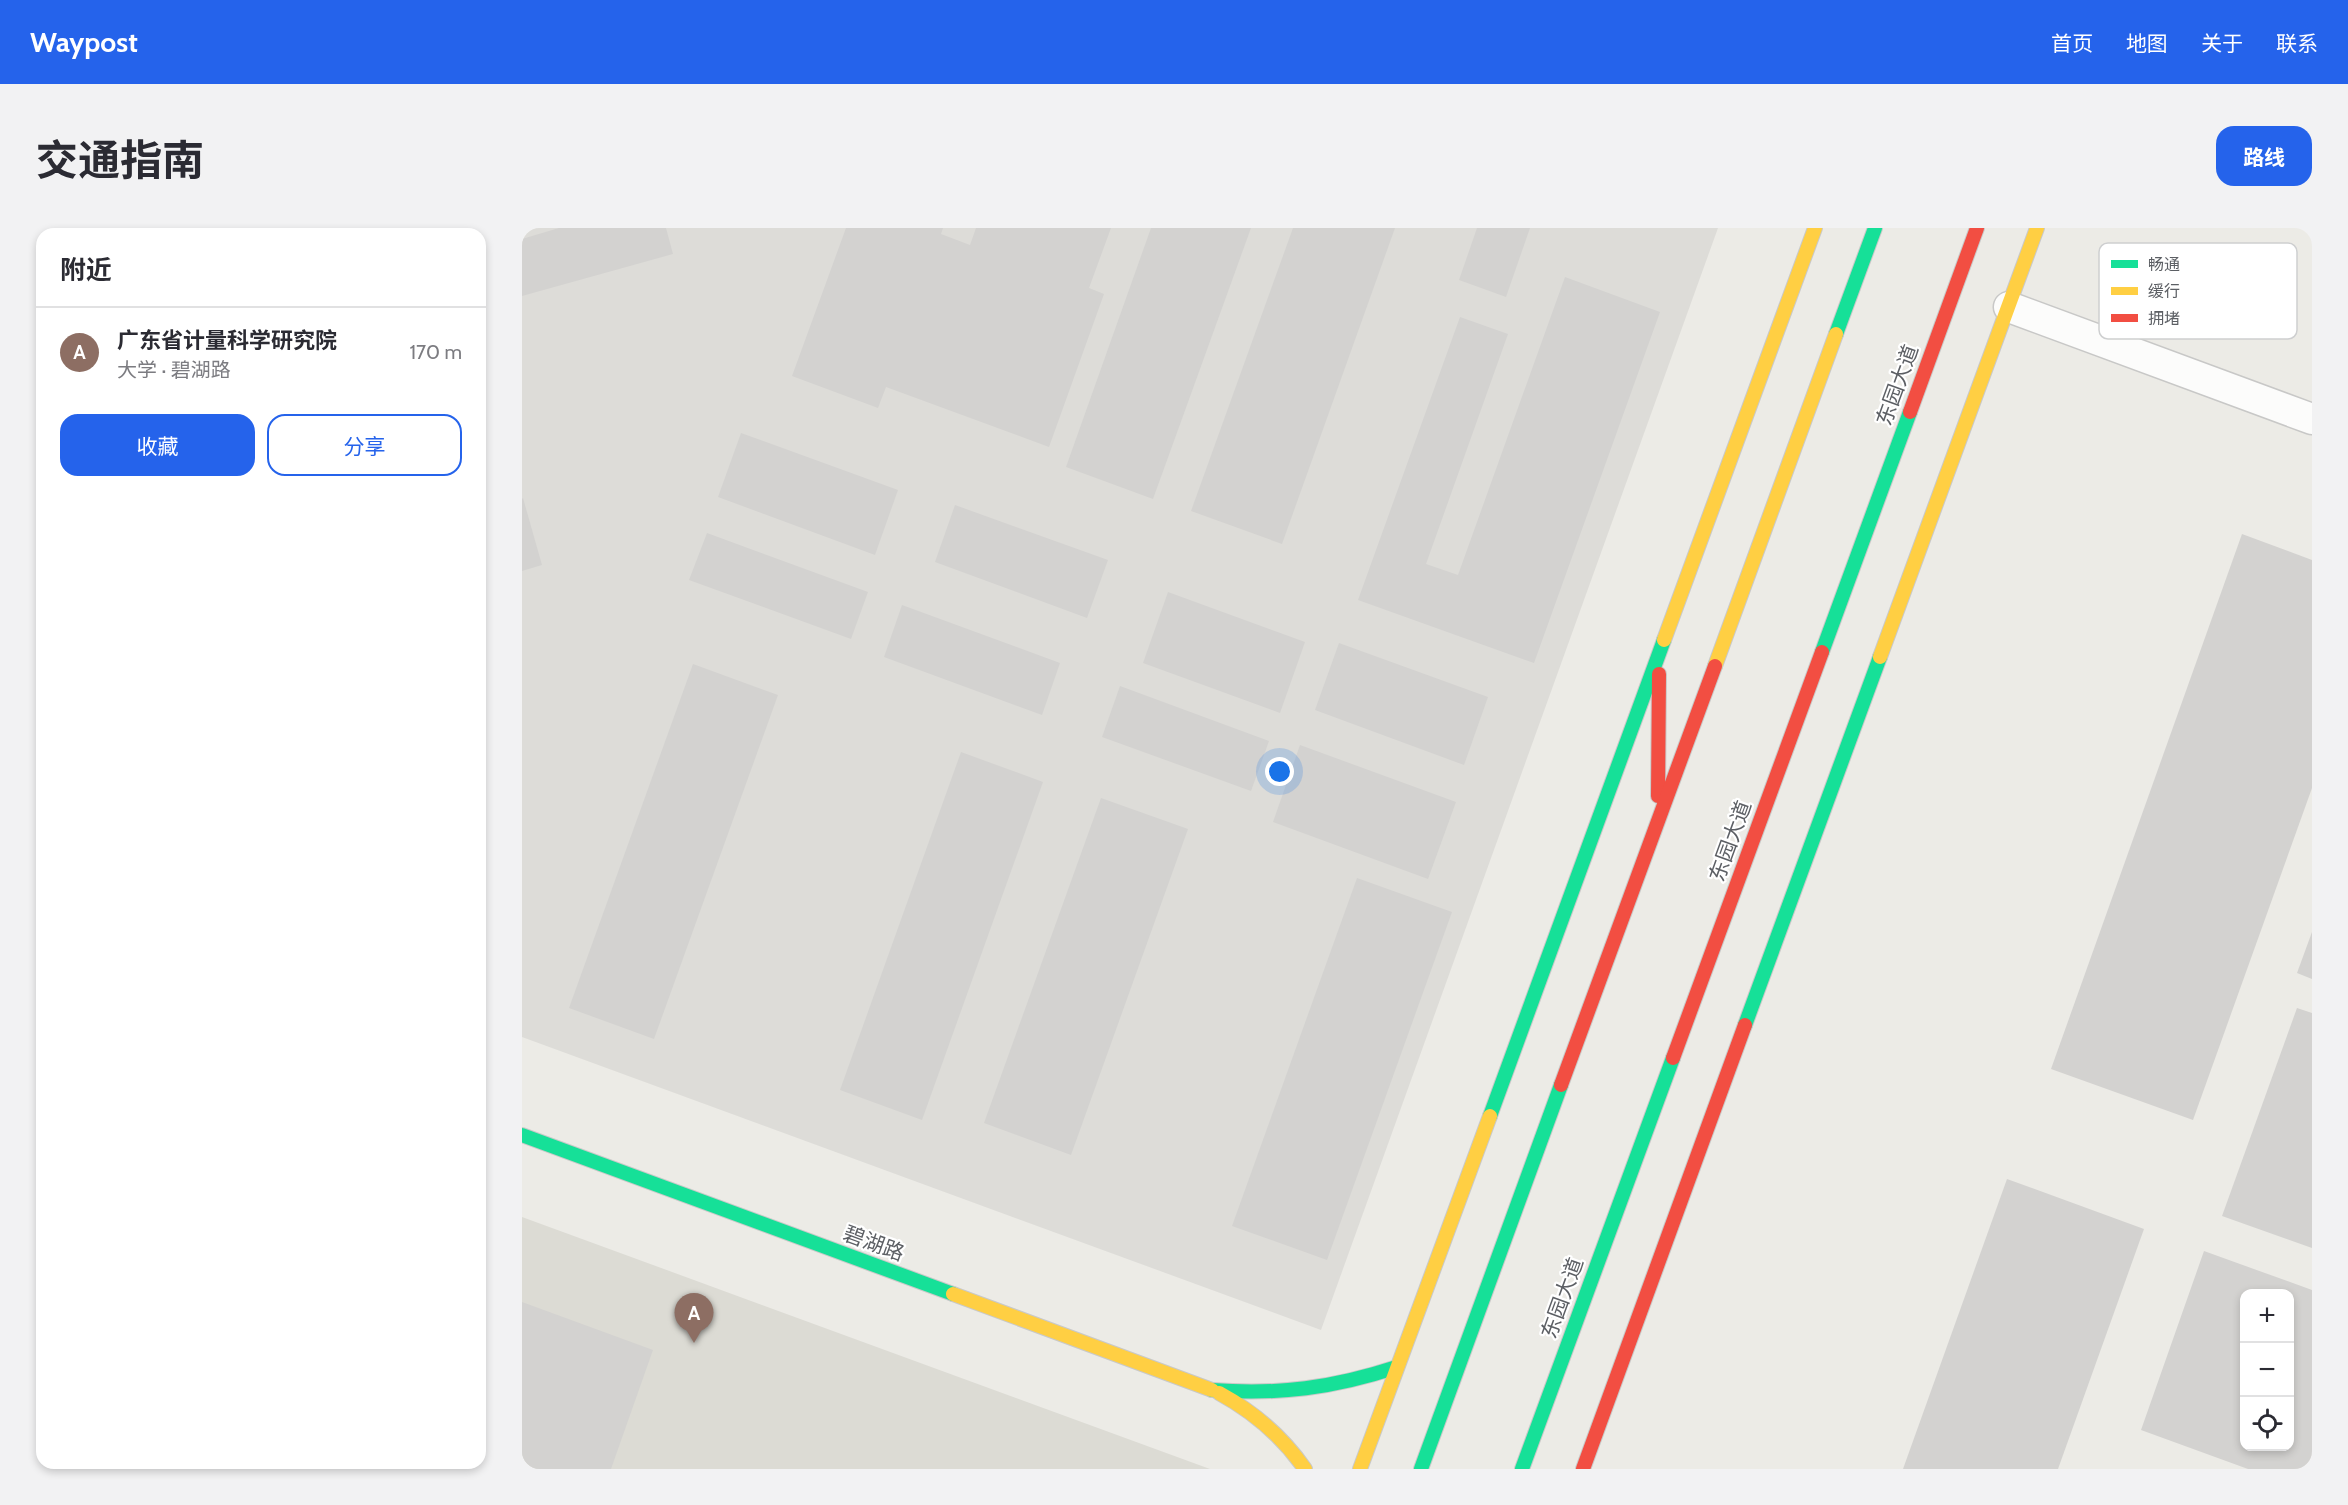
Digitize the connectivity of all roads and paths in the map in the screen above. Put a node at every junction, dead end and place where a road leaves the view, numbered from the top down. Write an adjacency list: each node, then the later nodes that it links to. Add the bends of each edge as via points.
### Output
1 (1815, 228): 7 (main road)
2 (1875, 228): 8 (main road)
3 (1977, 228): 15 (main road, 东园大道)
4 (2037, 228): 5 (main road)
5 (2009, 307): 6 (street); 16 (main road)
6 (2312, 419)
7 (1659, 651): 8 (main road); 10 (main road)
8 (1658, 820): 14 (main road)
9 (522, 1135): 11 (main road, 碧湖路)
10 (1397, 1367): 11 (main road, via 1336,1386 1295,1392 1253,1394); 13 (main road)
11 (1212, 1390): 12 (main road, via 1257,1416)
12 (1305, 1469)
13 (1360, 1469)
14 (1421, 1469)
15 (1522, 1469)
16 (1583, 1469)

